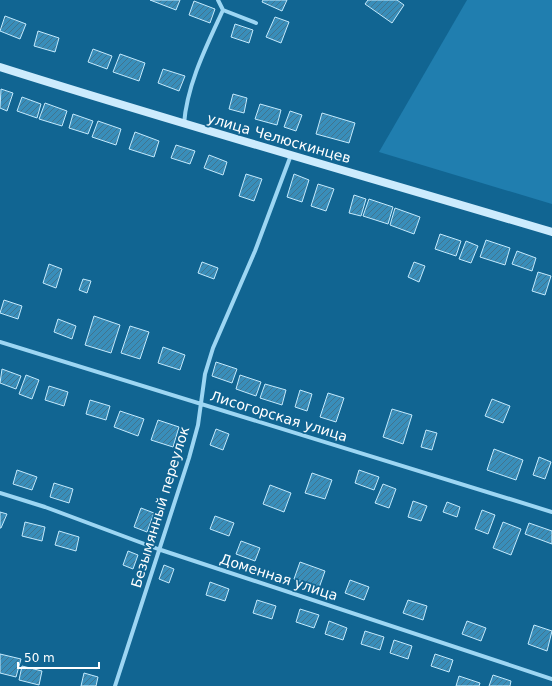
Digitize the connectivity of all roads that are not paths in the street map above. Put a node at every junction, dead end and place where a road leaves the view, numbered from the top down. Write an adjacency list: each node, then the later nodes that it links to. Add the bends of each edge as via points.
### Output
1 (218, 0): 2 (street)
2 (223, 10): 3 (street); 5 (street, via 194,78 185,108)
3 (256, 23)
4 (0, 67): 5 (street, улица Челюскинцев)
5 (184, 125): 6 (street, улица Челюскинцев)
6 (291, 154): 7 (street, улица Челюскинцев); 9 (street, Безымянный переулок, via 255,251 213,348)
7 (552, 232)
8 (0, 342): 9 (street, Лисогорская улица)
9 (200, 404): 11 (street, Лисогорская улица); 12 (street, Безымянный переулок, via 198,425 189,458)
10 (0, 493): 12 (street, Доменная улица)
11 (552, 512)
12 (158, 549): 13 (street, Доменная улица); 14 (street, Безымянный переулок)
13 (552, 678)
14 (115, 686)

